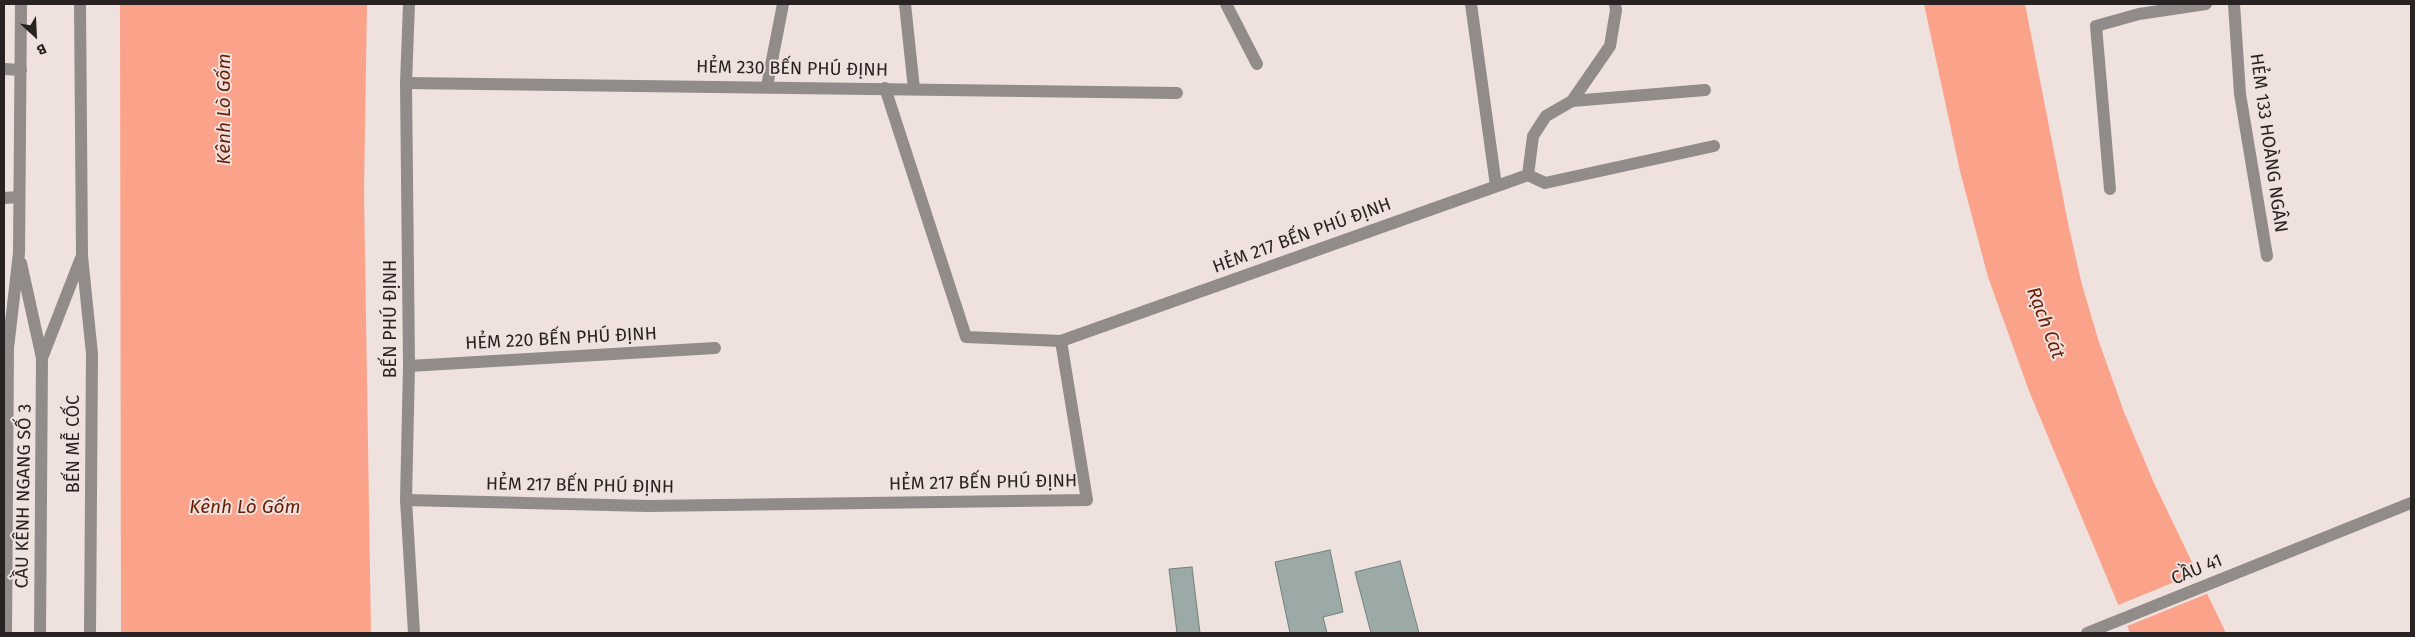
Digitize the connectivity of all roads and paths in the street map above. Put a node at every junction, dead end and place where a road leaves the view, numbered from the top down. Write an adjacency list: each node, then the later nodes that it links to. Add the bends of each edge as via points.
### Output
1 (21, 4): 13 (street)
2 (80, 4): 28 (street, BẾN MỄ CỐC)
3 (409, 4): 14 (street, BẾN PHÚ ĐỊNH)
4 (783, 4): 15 (street)
5 (905, 4): 17 (street)
6 (1226, 4): 11 (street)
7 (1471, 4): 23 (street)
8 (1615, 4): 20 (street, via 1610,46)
9 (2206, 4): 24 (street, via 2139,14 2096,26)
10 (2234, 4): 29 (street, HẺM 133 HOÀNG NGÂN, via 2240,94)
11 (1256, 64)
12 (4, 69): 13 (street)
13 (20, 70): 25 (street)
14 (406, 83): 15 (street, HẺM 230 BẾN PHÚ ĐỊNH); 33 (street, BẾN PHÚ ĐỊNH)
15 (767, 86): 16 (street, HẺM 230 BẾN PHÚ ĐỊNH)
16 (885, 88): 17 (street, HẺM 230 BẾN PHÚ ĐỊNH); 30 (street, via 966,337)
17 (914, 88): 19 (street, HẺM 230 BẾN PHÚ ĐỊNH)
18 (1705, 90): 20 (street)
19 (1177, 93)
20 (1572, 101): 22 (street, via 1546,116 1533,136)
21 (1714, 146): 22 (street, via 1545,183)
22 (1528, 175): 23 (street, HẺM 217 BẾN PHÚ ĐỊNH)
23 (1496, 186): 30 (street, HẺM 217 BẾN PHÚ ĐỊNH)
24 (2110, 189)
25 (19, 197): 26 (street); 27 (street)
26 (4, 198)
27 (19, 253): 32 (street); 36 (street, via 8,348)
28 (82, 256): 32 (street, BẾN MỄ CỐC); 39 (street, BẾN MỄ CỐC, via 92,354)
29 (2268, 256)
30 (1061, 341): 34 (street, HẺM 217 BẾN PHÚ ĐỊNH, via 1087,500 648,506)
31 (715, 348): 33 (street, HẺM 220 BẾN PHÚ ĐỊNH)
32 (42, 358): 38 (street, CẦU KÊNH NGANG SỐ 3)
33 (409, 366): 34 (street, BẾN PHÚ ĐỊNH)
34 (406, 500): 40 (street, BẾN PHÚ ĐỊNH)
35 (2411, 503): 41 (street, CẦU 41)
36 (5, 611): 37 (street)
37 (6, 633)
38 (40, 633)
39 (90, 633)
40 (414, 633)
41 (2087, 633)

